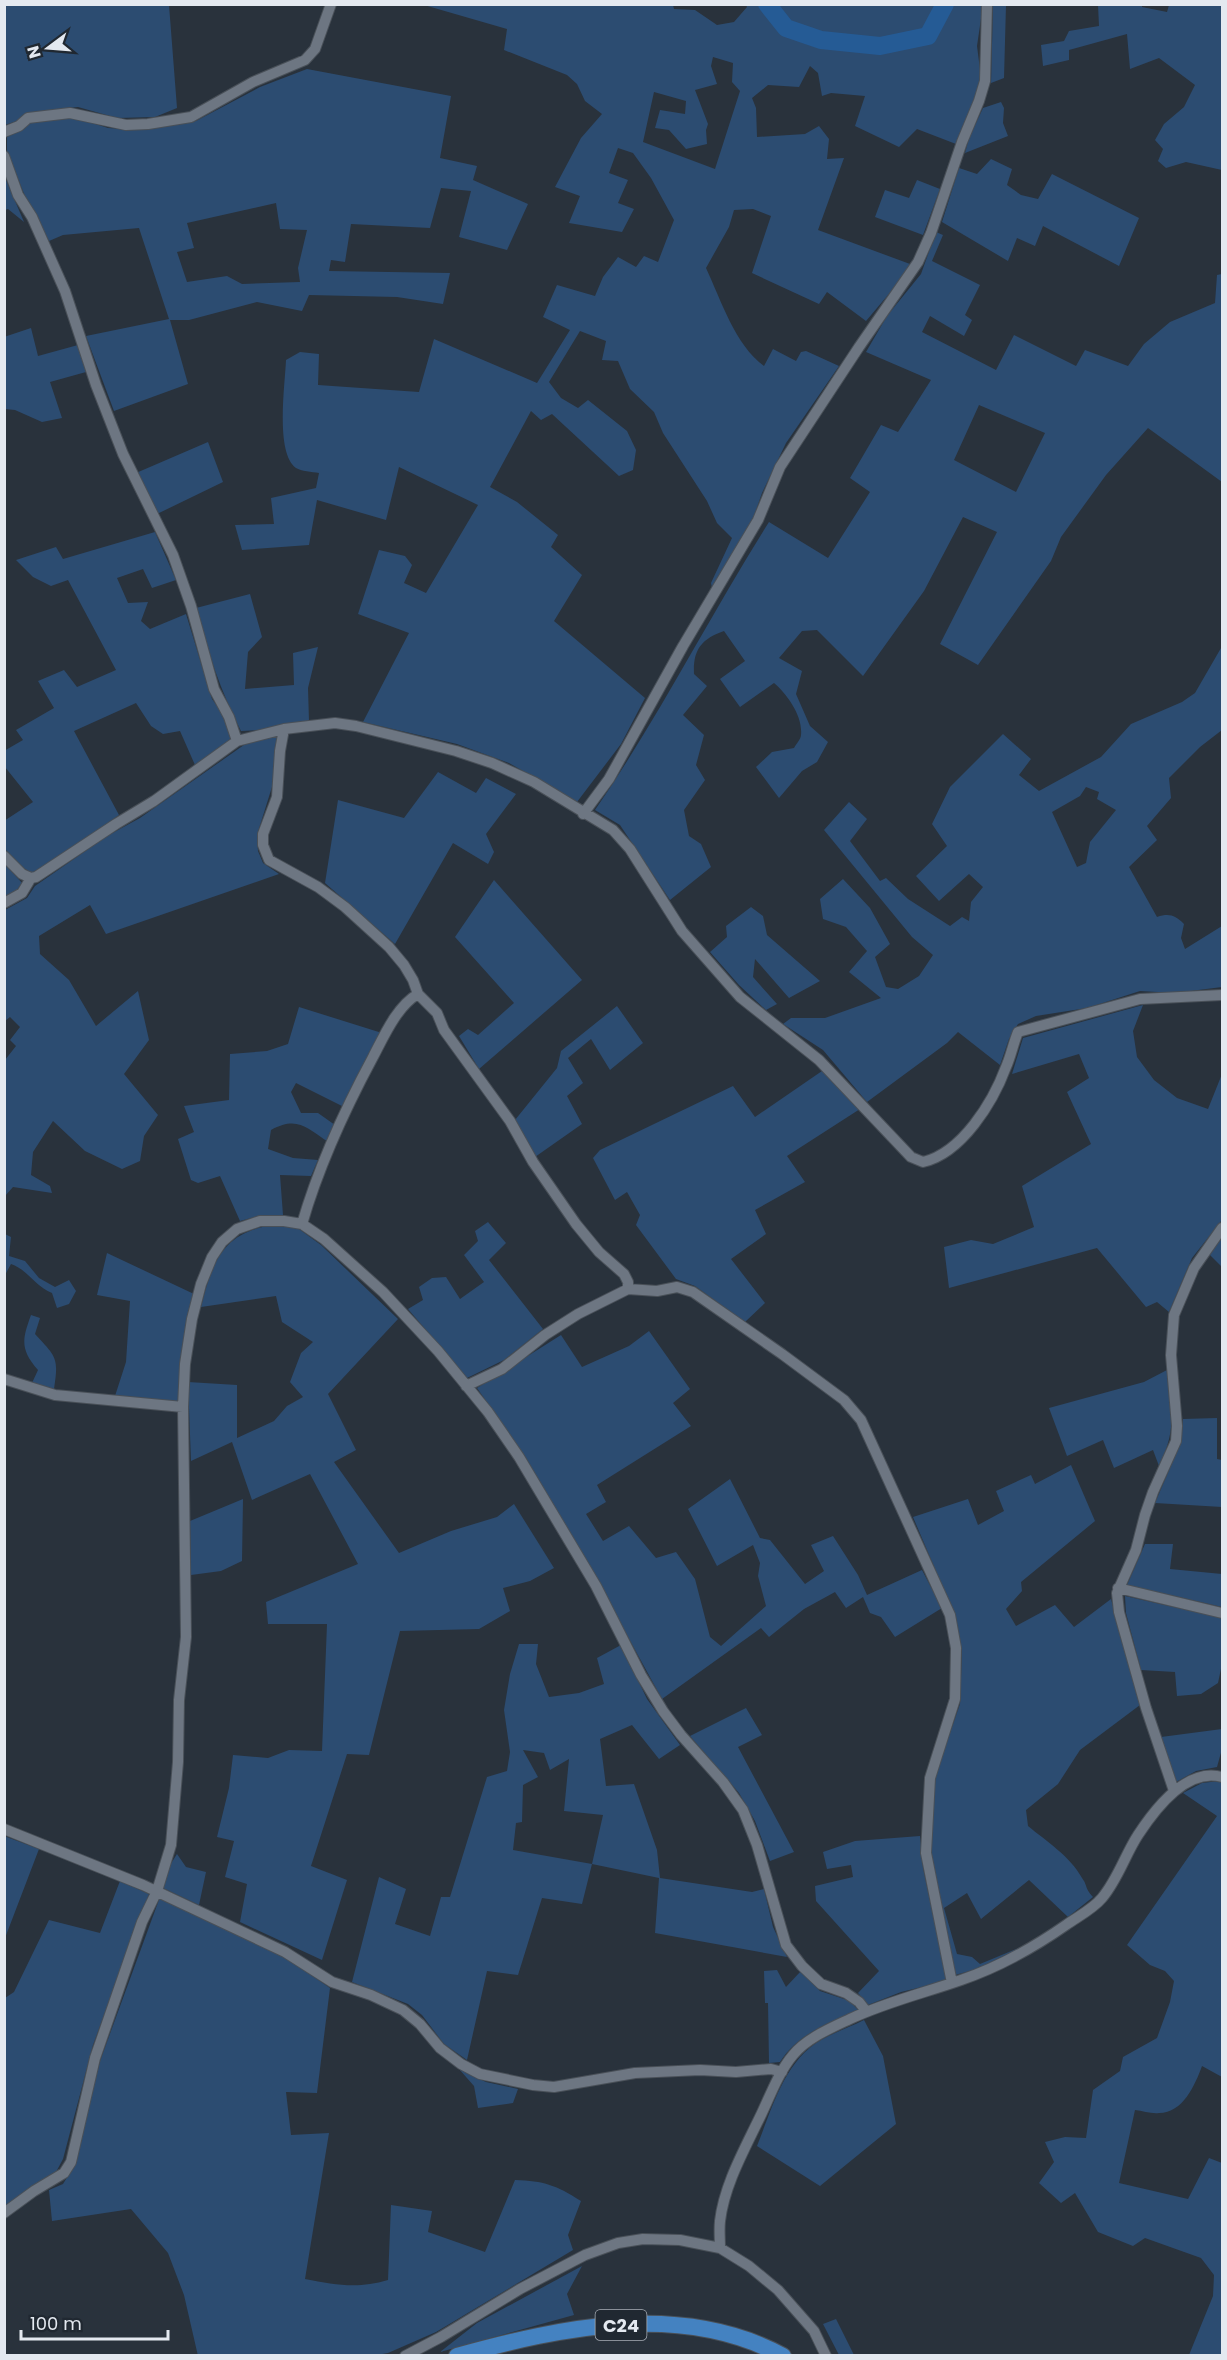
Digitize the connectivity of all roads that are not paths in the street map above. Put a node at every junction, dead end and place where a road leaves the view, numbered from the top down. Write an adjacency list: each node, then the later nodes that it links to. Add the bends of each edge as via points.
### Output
1 (331, 4): 3 (street, via 311,55 253,82 202,113 126,125 70,113 28,118)
2 (987, 4): 7 (street, via 985,81 918,262 780,467 758,520 609,779)
3 (4, 132)
4 (4, 156): 6 (street, via 18,195 65,291 123,454 173,555 214,689)
5 (284, 729): 6 (street); 7 (street, via 335,723 456,751 534,782); 11 (street, via 277,797 263,834 265,853 269,860 318,887 389,947 404,965)
6 (237, 741): 9 (street, via 154,801)
7 (583, 814): 12 (street, via 621,838 682,930 740,997 819,1060 919,1161 938,1157 964,1137 988,1106 1018,1032 1140,999)
8 (4, 856): 9 (street)
9 (31, 878): 10 (street, via 22,893)
10 (4, 903)
11 (418, 994): 13 (street, via 407,1000 384,1036 344,1112 315,1179); 15 (street, via 437,1013 444,1030 510,1121 576,1224 624,1274)
12 (1222, 995)
13 (302, 1224): 17 (street, via 383,1292); 18 (street, via 260,1221 237,1229 212,1257 192,1319)
14 (1222, 1228): 19 (street, via 1194,1268 1174,1315 1171,1355 1176,1441 1149,1503 1136,1551)
15 (628, 1289): 17 (street, via 578,1314 502,1369); 25 (street, via 677,1287 693,1292 844,1400 861,1420 950,1615 956,1648 955,1699 930,1778 926,1853)
16 (4, 1379): 18 (street, via 55,1395)
17 (466, 1386): 26 (street, via 519,1457 596,1586 663,1711 743,1810 786,1945 821,1984 859,2002)
18 (183, 1407): 24 (street, via 186,1638 172,1836)
19 (1118, 1588): 20 (street); 22 (street, via 1128,1647)
20 (1222, 1613)
21 (1222, 1777): 22 (street, via 1203,1777)
22 (1174, 1791): 25 (street, via 1138,1835 1101,1899 1035,1946 1002,1964)
23 (4, 1829): 24 (street)
24 (157, 1891): 27 (street, via 276,1948 332,1982 403,2010 440,2048 480,2074 554,2087 635,2073 771,2069); 28 (street, via 142,1922 95,2058 71,2162 64,2173)
25 (952, 1983): 26 (street)
26 (866, 2012): 27 (street, via 808,2042)
27 (782, 2072): 29 (street, via 729,2184 720,2221)
28 (4, 2213)
29 (720, 2248): 30 (street, via 680,2240 618,2243 585,2255 520,2289); 33 (street, via 778,2290 814,2331)
30 (405, 2355)
31 (457, 2355): 32 (main road, C24, via 543,2335 640,2323 685,2325 725,2333)
32 (783, 2355)
33 (826, 2355)

